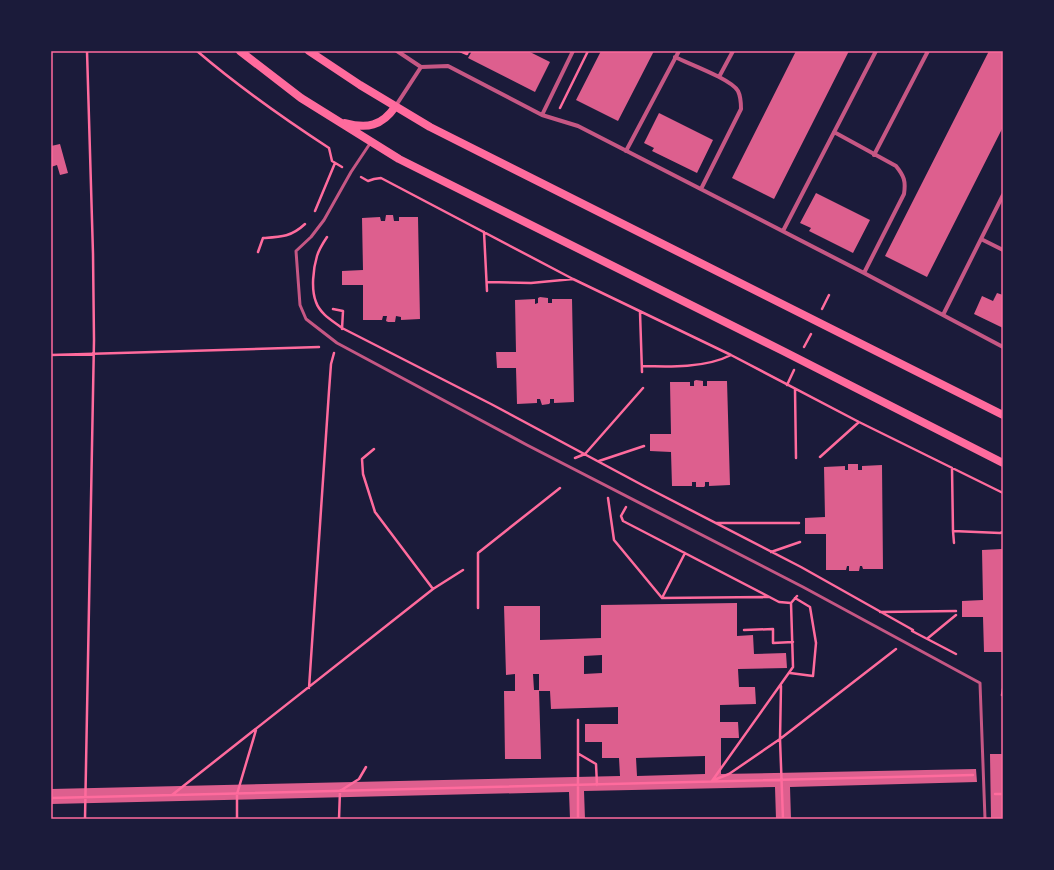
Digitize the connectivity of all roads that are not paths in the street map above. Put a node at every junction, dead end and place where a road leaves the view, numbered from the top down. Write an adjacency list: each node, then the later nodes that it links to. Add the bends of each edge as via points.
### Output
1 (240, 51): 14 (main road, via 300,98)
2 (309, 51): 12 (main road)
3 (396, 51): 10 (street)
4 (572, 51): 13 (street)
5 (679, 51): 9 (street)
6 (733, 51): 11 (street)
7 (876, 51): 15 (street)
8 (928, 51): 18 (street)
9 (676, 57): 11 (street); 17 (street)
10 (420, 67): 12 (street); 13 (street, via 448,66)
11 (719, 77): 19 (street, via 737,89 741,98 741,109)
12 (395, 107): 14 (main road, via 388,116 374,124 358,126); 27 (main road, via 430,127)
13 (542, 115): 17 (street, via 578,126)
14 (336, 121): 16 (main road)
15 (834, 132): 18 (street); 21 (street)
16 (371, 142): 28 (main road, via 399,159); 29 (lane, via 324,220 311,238 296,251 300,305 306,319 337,343 980,683)
17 (626, 151): 19 (street)
18 (874, 155): 24 (street, via 896,166 905,184 904,194)
19 (702, 189): 21 (street)
20 (1003, 195): 22 (street)
21 (783, 231): 24 (street)
22 (981, 239): 23 (street); 25 (street)
23 (1003, 250)
24 (864, 273): 25 (street)
25 (943, 315): 26 (street)
26 (1003, 346)
27 (1003, 415)
28 (1003, 463)
29 (985, 819)

